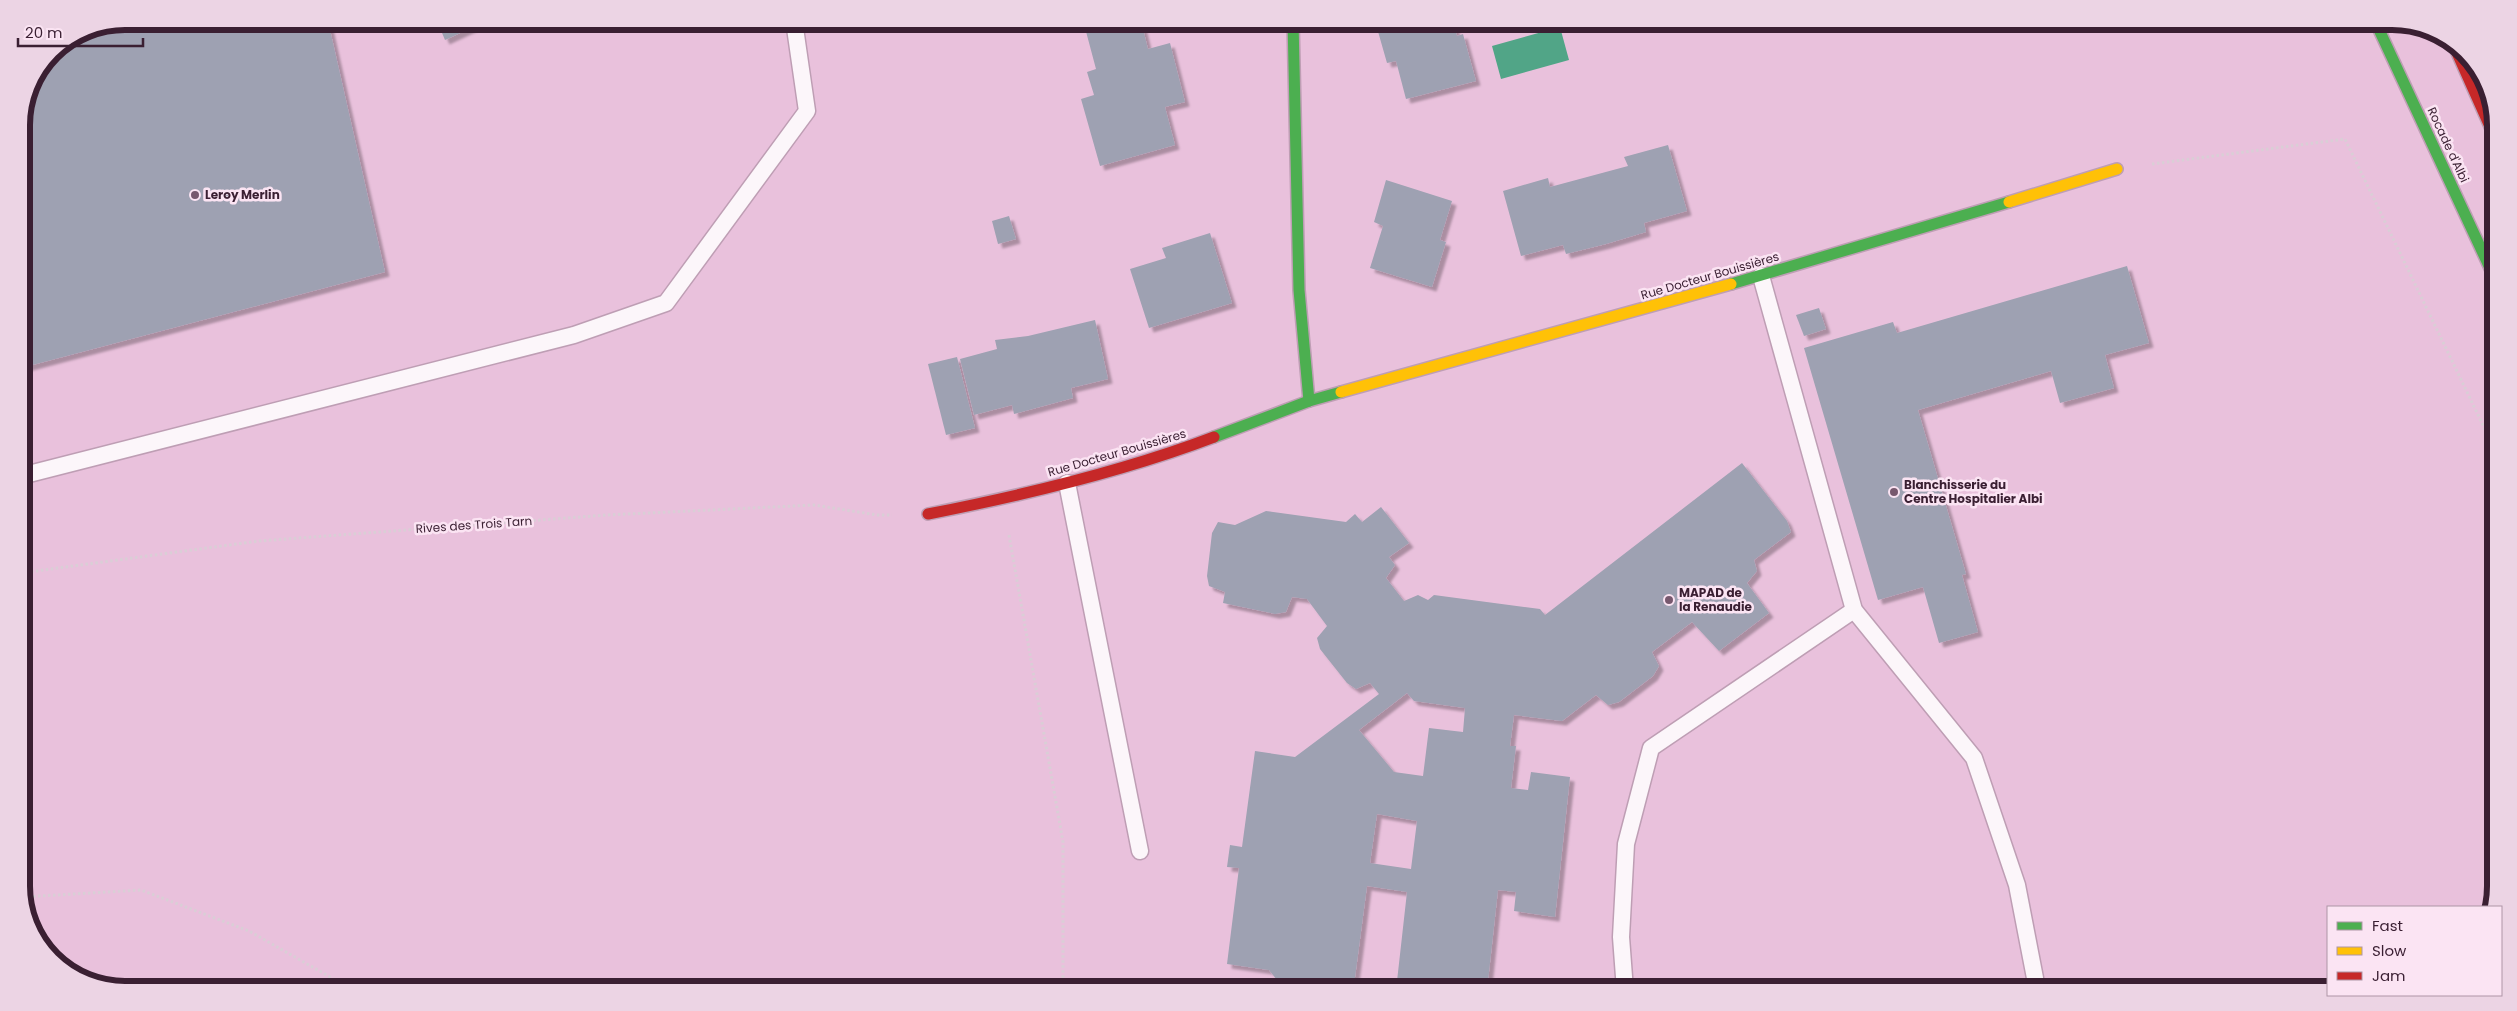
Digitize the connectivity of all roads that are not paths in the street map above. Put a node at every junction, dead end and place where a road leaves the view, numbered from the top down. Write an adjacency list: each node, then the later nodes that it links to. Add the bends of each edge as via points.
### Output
1 (795, 30): 10 (lane, via 807,111 666,303 574,335)
2 (1293, 30): 9 (main road, via 1299,290)
3 (2379, 30): 7 (main road, Rocade d'Albi)
4 (2460, 59): 5 (main road)
5 (2487, 120)
6 (2117, 169): 8 (main road, Rue Docteur Bouissières)
7 (2487, 262)
8 (1761, 276): 9 (main road, Rue Docteur Bouissières); 13 (lane)
9 (1309, 401): 11 (main road, Rue Docteur Bouissières, via 1162,457)
10 (30, 474)
11 (1067, 483): 12 (main road, Rue Docteur Bouissières); 14 (lane)
12 (928, 514)
13 (1854, 610): 15 (lane, via 1651,748 1626,844 1621,937); 16 (lane, via 1974,758 2017,885)
14 (1140, 851)
15 (1624, 981)
16 (2034, 981)

